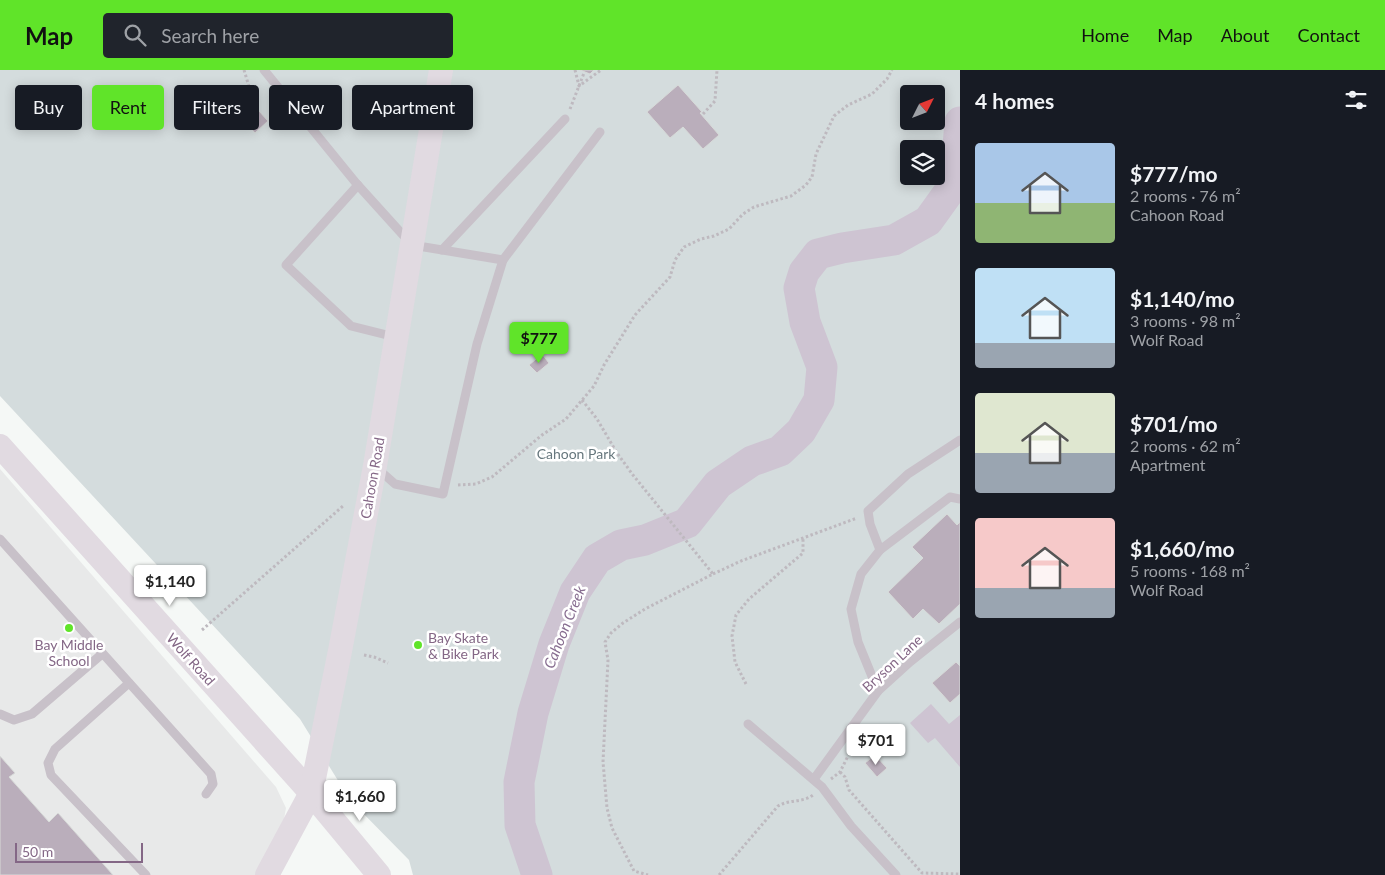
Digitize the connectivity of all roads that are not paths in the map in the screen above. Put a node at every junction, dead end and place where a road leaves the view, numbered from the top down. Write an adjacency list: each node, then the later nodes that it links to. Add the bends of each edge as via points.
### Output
1 (264, 70): 5 (lane)
2 (441, 70): 6 (street, Cahoon Road)
3 (565, 119): 7 (lane)
4 (600, 132): 8 (lane)
5 (358, 186): 6 (lane); 9 (lane, via 286,265 351,326)
6 (412, 245): 7 (lane); 9 (street, Cahoon Road)
7 (442, 250): 8 (lane)
8 (503, 260): 12 (lane, via 477,344 443,494 395,484)
9 (396, 338): 12 (street, Cahoon Road)
10 (960, 440): 15 (lane, via 908,474 868,511)
11 (0, 446): 23 (street, Wolf Road)
12 (375, 466): 23 (street, Cahoon Road)
13 (960, 499): 15 (lane, via 950,496)
14 (0, 539): 17 (lane)
15 (880, 550): 19 (lane, via 861,574 851,609 858,642)
16 (960, 622): 19 (lane, Bryson Lane)
17 (102, 654): 18 (lane); 20 (lane, via 32,714 14,720)
18 (130, 683): 24 (lane, via 211,774 213,784); 25 (lane, via 55,750 48,763 50,775)
19 (878, 691): 22 (lane, Bryson Lane)
20 (0, 714)
21 (748, 724): 22 (lane)
22 (814, 779): 28 (lane)
23 (311, 793): 26 (street, Cahoon Road); 27 (street, Wolf Road)
24 (206, 794)
25 (146, 875)
26 (267, 875)
27 (379, 875)
28 (896, 875)

